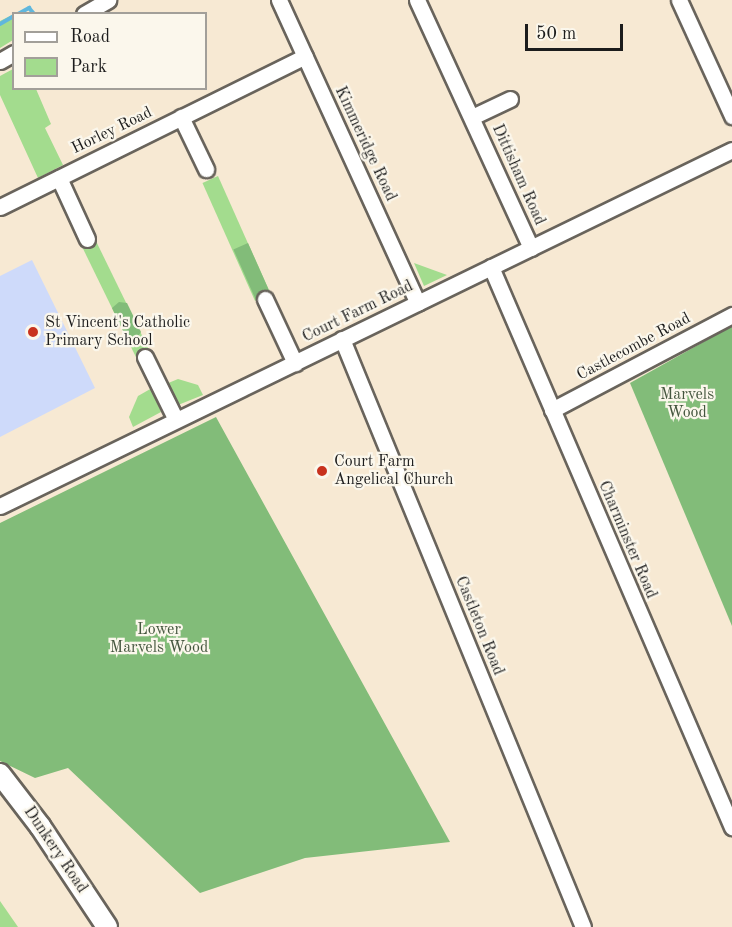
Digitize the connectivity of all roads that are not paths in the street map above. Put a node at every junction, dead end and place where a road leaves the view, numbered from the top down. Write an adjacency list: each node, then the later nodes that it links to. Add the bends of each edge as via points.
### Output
1 (108, 0): 5 (street)
2 (279, 0): 6 (street, Kimmeridge Road)
3 (417, 0): 10 (street, Dittisham Road)
4 (679, 0): 8 (street)
5 (87, 12)
6 (305, 56): 9 (street, Horley Road); 19 (street, Kimmeridge Road)
7 (510, 99): 10 (street, Dittisham Road)
8 (732, 116)
9 (181, 117): 12 (street); 13 (street, Horley Road)
10 (472, 117): 16 (street, Dittisham Road)
11 (732, 150): 16 (street, Court Farm Road)
12 (206, 169)
13 (58, 178): 14 (street, Horley Road); 15 (street)
14 (0, 207)
15 (87, 239)
16 (531, 248): 17 (street, Court Farm Road)
17 (491, 267): 19 (street, Court Farm Road); 24 (street, Charminster Road)
18 (265, 299): 23 (street)
19 (418, 303): 21 (street, Court Farm Road)
20 (732, 315): 24 (street, Castlecombe Road)
21 (342, 339): 23 (street, Court Farm Road); 30 (street, Castleton Road)
22 (145, 357): 25 (street)
23 (295, 363): 25 (street, Court Farm Road)
24 (552, 410): 28 (street, Charminster Road)
25 (176, 420): 26 (street, Court Farm Road)
26 (0, 506)
27 (0, 774): 29 (street, Dunkery Road)
28 (732, 827)
29 (107, 927)
30 (583, 927)

